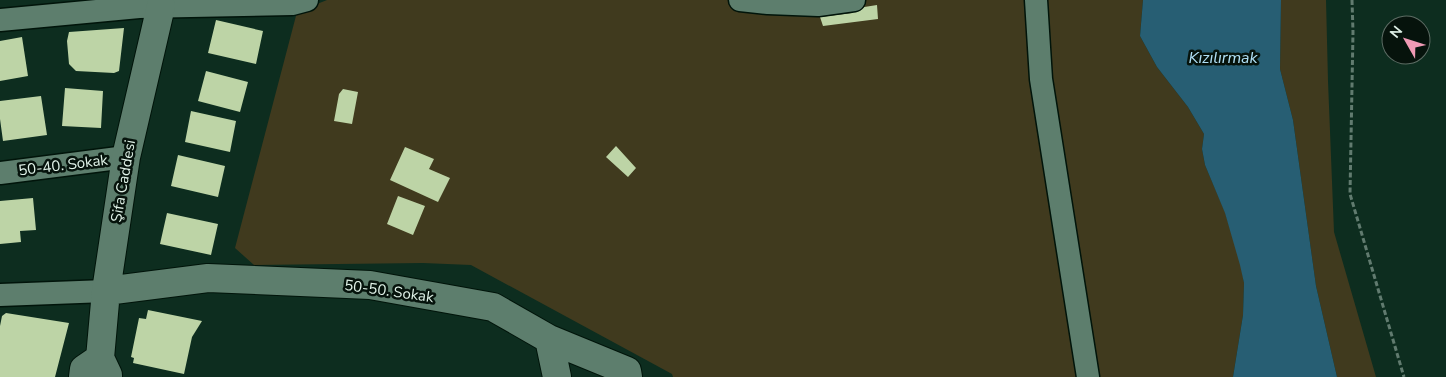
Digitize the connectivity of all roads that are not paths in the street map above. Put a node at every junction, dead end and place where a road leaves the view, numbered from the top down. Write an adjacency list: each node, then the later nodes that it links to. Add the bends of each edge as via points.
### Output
1 (307, 0): 5 (street, via 292,4)
2 (740, 0): 3 (street, via 818,6)
3 (854, 0)
4 (1036, 0): 15 (street, via 1041,79)
5 (161, 6): 6 (street); 7 (street, Şifa Caddesi)
6 (0, 20)
7 (126, 157): 8 (street, 50-40. Sokak); 9 (street, Şifa Caddesi)
8 (0, 173)
9 (106, 291): 10 (street); 11 (street, 50-50. Sokak, via 208,278 370,285 493,307); 12 (street, Şifa Caddesi)
10 (0, 295)
11 (549, 339): 13 (street, 50-50. Sokak); 14 (street)
12 (97, 371)
13 (627, 374)
14 (557, 377)
15 (1088, 377)

